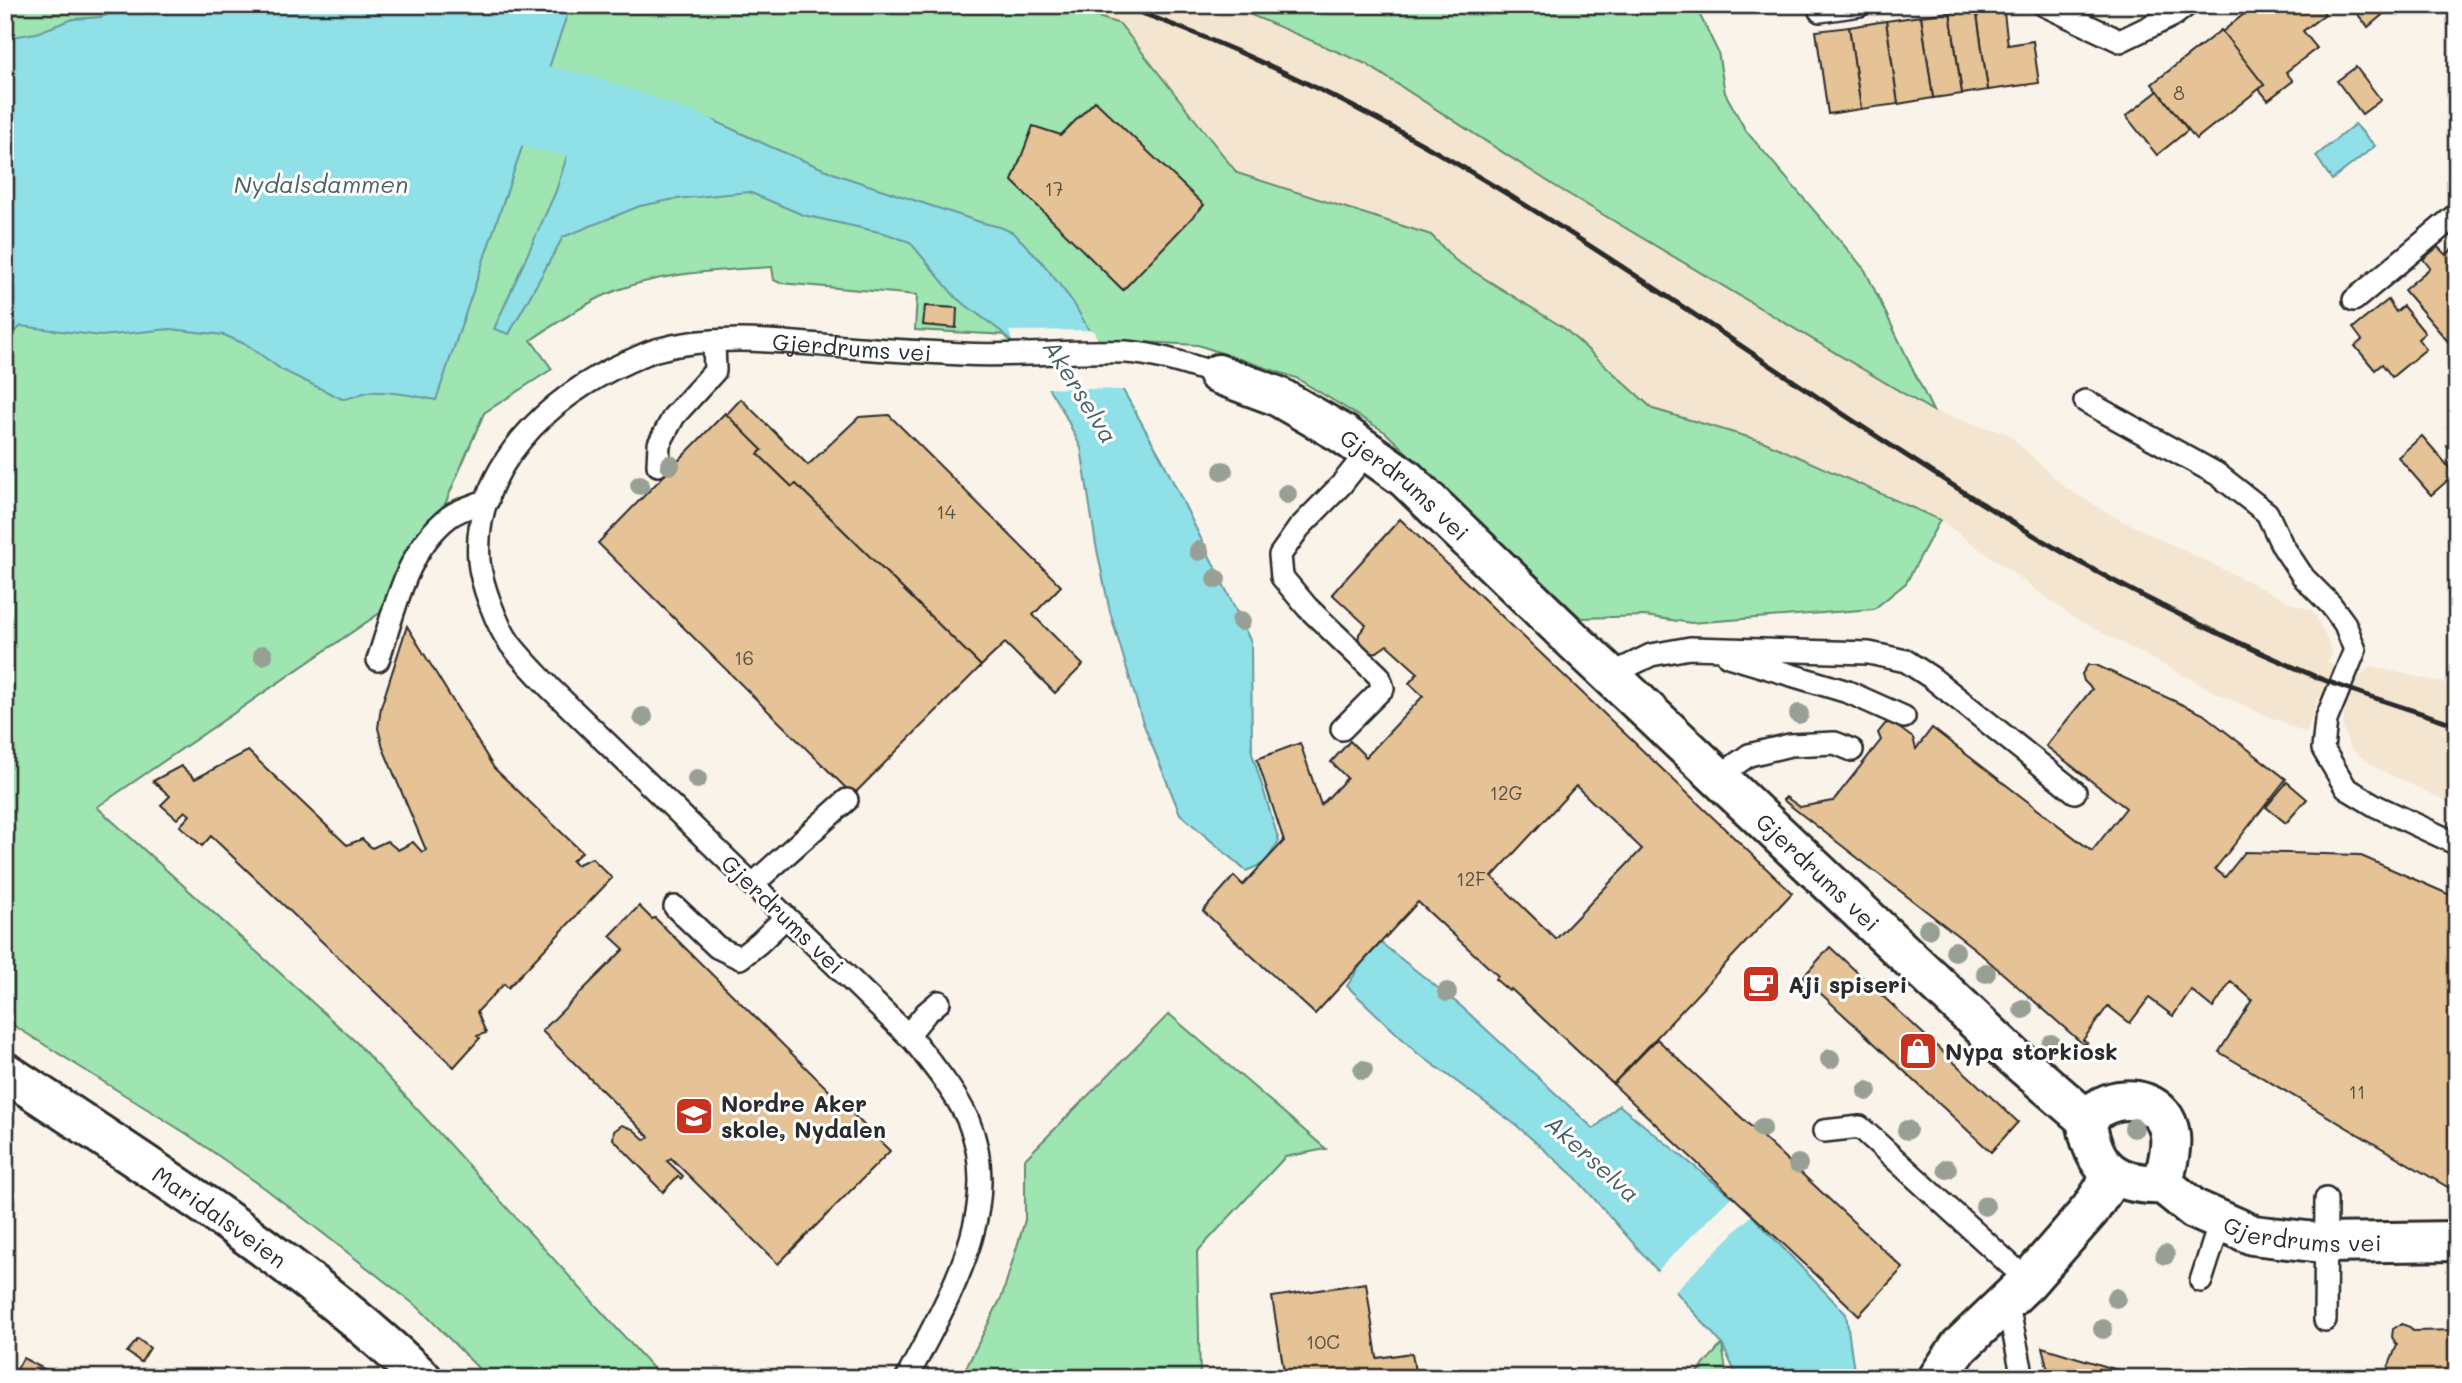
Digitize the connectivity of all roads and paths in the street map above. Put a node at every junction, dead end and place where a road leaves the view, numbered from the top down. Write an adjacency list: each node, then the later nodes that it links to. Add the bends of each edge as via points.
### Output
1 (1860, 5): 4 (lane)
2 (2044, 5): 3 (lane, via 2120,40)
3 (2187, 5)
4 (1820, 11)
5 (2457, 214): 6 (lane)
6 (2354, 300)
7 (714, 341): 8 (lane, Gjerdrums vei, via 1002,356 1127,352); 11 (lane, via 715,371 674,416 659,444); 12 (lane, Gjerdrums vei, via 655,350 598,375 551,409 517,443)
8 (1218, 374): 10 (street, Gjerdrums vei, via 1277,396)
9 (2085, 401): 22 (lane, via 2217,474 2267,513 2304,578 2345,624 2355,650 2326,720 2323,749 2333,768 2346,788)
10 (1368, 451): 15 (street, Gjerdrums vei, via 1405,478); 17 (lane, via 1298,528 1280,555 1282,577 1379,676 1384,688)
11 (658, 465)
12 (488, 500): 14 (lane, via 450,516 426,539 410,565); 23 (lane, Gjerdrums vei, via 480,531 479,563 490,602 509,642 550,688)
13 (1710, 649): 15 (lane, via 1651,655); 16 (lane, via 1848,692); 20 (lane, via 1869,653 1906,661)
14 (378, 660)
15 (1610, 675): 19 (street, Gjerdrums vei)
16 (1904, 717)
17 (1342, 729)
18 (1852, 750): 19 (lane, via 1835,743 1790,745 1749,755)
19 (1718, 777): 29 (street, Gjerdrums vei, via 2014,1057)
20 (2075, 792)
21 (847, 800): 23 (lane)
22 (2457, 844)
23 (752, 885): 25 (lane, Gjerdrums vei)
24 (675, 907): 25 (lane, via 717,947 740,958)
25 (785, 918): 27 (lane, Gjerdrums vei)
26 (939, 1002): 27 (lane)
27 (908, 1035): 41 (lane, Gjerdrums vei, via 953,1092 969,1122 979,1158 981,1195 968,1250)
28 (5, 1072): 40 (street, Maridalsveien, via 249,1237 375,1334)
29 (2086, 1119): 31 (street, via 2099,1162); 32 (street, via 2102,1106 2126,1098 2160,1112 2170,1136)
30 (1824, 1131): 38 (lane, via 1860,1127)
31 (2113, 1175): 32 (street); 38 (street, via 2090,1210)
32 (2163, 1184): 34 (street, Gjerdrums vei, via 2194,1209)
33 (2326, 1199): 36 (lane)
34 (2221, 1222): 36 (street, Gjerdrums vei, via 2253,1235); 37 (lane)
35 (2457, 1241): 36 (street, Gjerdrums vei)
36 (2324, 1243): 39 (lane)
37 (2201, 1281)
38 (2017, 1291): 42 (street, via 1959,1347); 43 (lane)
39 (2325, 1320)
40 (422, 1378)
41 (907, 1378)
42 (1938, 1378)
43 (2023, 1378)

